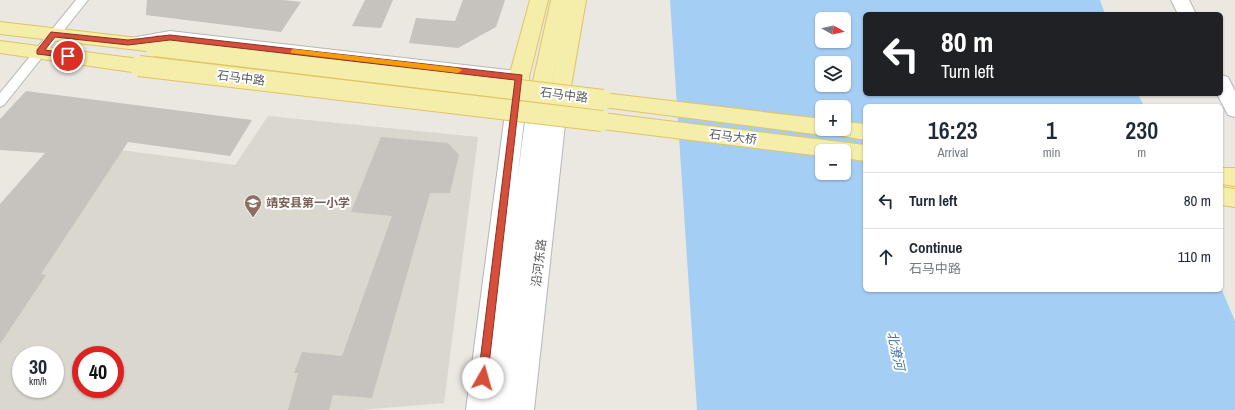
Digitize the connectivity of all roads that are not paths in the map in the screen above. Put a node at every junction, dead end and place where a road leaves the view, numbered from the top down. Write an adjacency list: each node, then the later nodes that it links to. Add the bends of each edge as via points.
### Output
1 (82, 0): 8 (lane)
2 (539, 0): 12 (main road)
3 (560, 0): 16 (main road)
4 (577, 0): 16 (main road)
5 (1180, 0): 6 (main road)
6 (1186, 12)
7 (0, 28): 8 (main road, 石马中路)
8 (54, 34): 9 (main road, 石马中路); 11 (lane)
9 (128, 43): 12 (main road, via 170,37); 16 (main road, 石马中路, bridge)
10 (0, 48): 11 (main road, 石马中路)
11 (39, 52): 15 (lane); 16 (main road, 石马中路, bridge, via 139,66)
12 (520, 77): 27 (main road)
13 (1223, 86): 17 (main road)
14 (603, 100): 16 (main road, 石马中路, bridge); 19 (main road, 石马大桥)
15 (0, 102)
16 (548, 104): 18 (main road, 石马中路, bridge); 28 (main road); 29 (main road, 沿河东路)
17 (1235, 110)
18 (602, 121): 22 (main road, 石马大桥)
19 (815, 126)
20 (851, 130): 21 (main road)
21 (863, 132)
22 (863, 153)
23 (1223, 176): 24 (main road)
24 (1235, 177)
25 (1223, 196): 26 (main road)
26 (1235, 198)
27 (479, 410)
28 (501, 410)
29 (521, 410)

